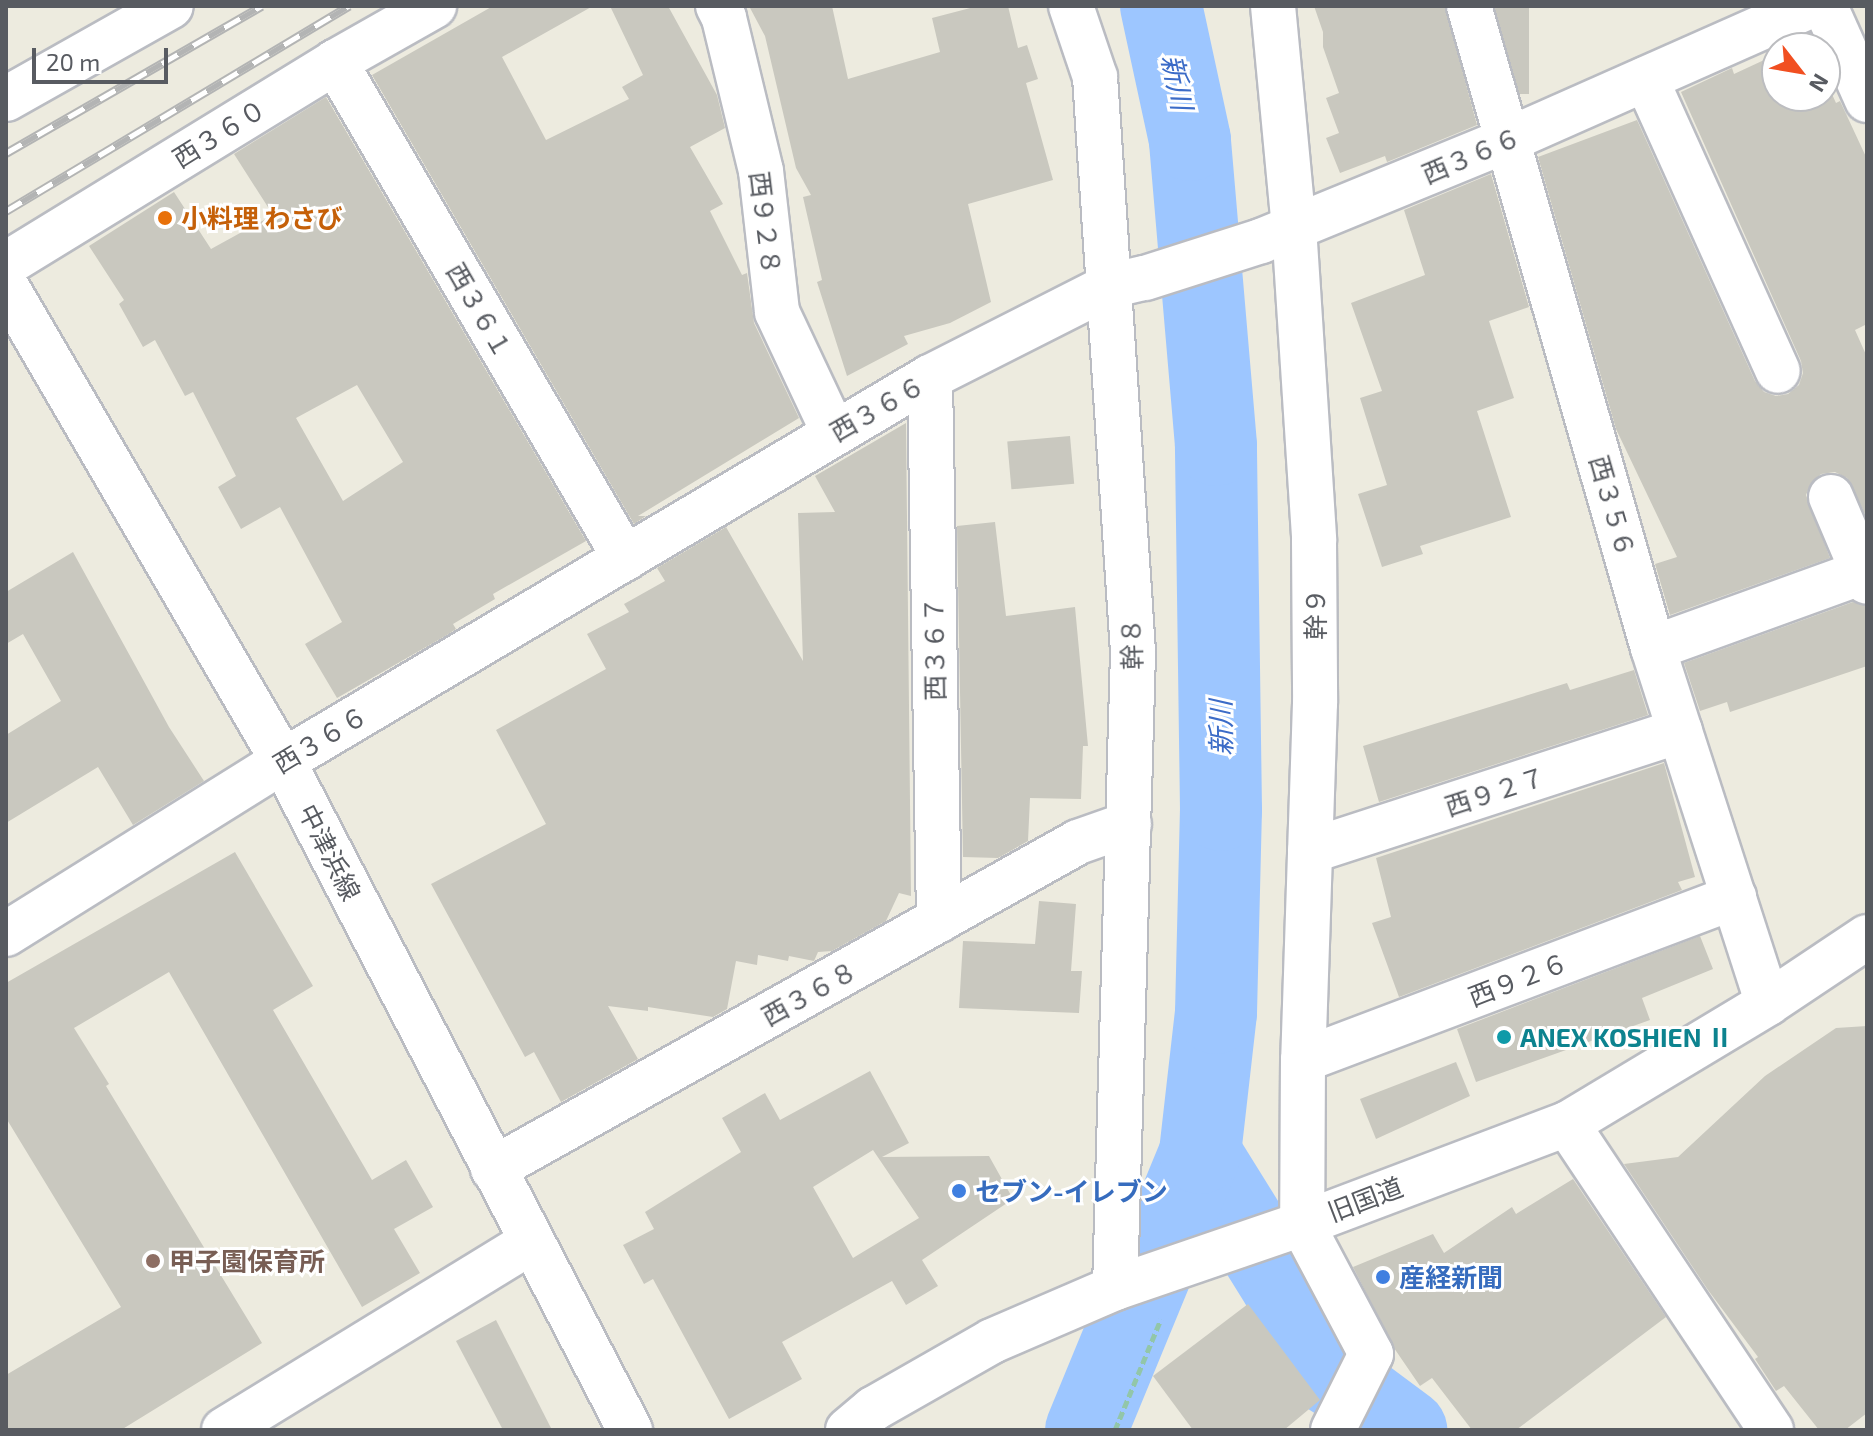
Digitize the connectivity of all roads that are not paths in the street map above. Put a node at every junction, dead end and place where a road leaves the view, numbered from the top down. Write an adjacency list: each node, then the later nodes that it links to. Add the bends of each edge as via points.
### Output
1 (171, 6): 11 (street)
2 (434, 6): 9 (street, 西３６０)
3 (718, 6): 20 (street, 西９２８, via 761,171 777,312)
4 (1071, 6): 17 (street, 幹８, via 1095,77)
5 (1273, 6): 14 (street, 幹９)
6 (1469, 6): 13 (street, 西３５６)
7 (1810, 6): 10 (street, 西３６６)
8 (1825, 6): 12 (street)
9 (335, 62): 15 (street, 西３６０); 22 (street, 西３６１)
10 (1646, 79): 13 (street, 西３６６); 18 (street)
11 (6, 99)
12 (1867, 100)
13 (1510, 139): 14 (street, 西３６６); 24 (street, 西３５６)
14 (1294, 227): 17 (street, 西３６６); 28 (street, 幹９, via 1314,540)
15 (6, 264)
16 (6, 286): 26 (street, 中津浜線)
17 (1109, 286): 19 (street, 西３６６); 27 (street, 幹８, via 1133,652)
18 (1778, 371)
19 (930, 377): 20 (street, 西３６６); 30 (street, 西３６７)
20 (834, 433): 22 (street, 西３６６)
21 (1831, 497): 23 (street)
22 (625, 558): 26 (street, 西３６６)
23 (1865, 577): 24 (street)
24 (1653, 648): 25 (street, 西３５６)
25 (1680, 731): 28 (street, 西９２７); 29 (street, 西３５６)
26 (283, 761): 31 (street, 西３６６); 36 (street, 中津浜線)
27 (1129, 824): 30 (street, 西３６８, via 1078,842); 39 (street, 幹８)
28 (1310, 851): 34 (street, 幹９)
29 (1734, 897): 33 (street, 西３５６); 34 (street, 西９２６)
30 (939, 920): 36 (street, 西３６８)
31 (6, 934)
32 (1867, 937): 33 (street, 旧国道)
33 (1768, 1003): 35 (street, 旧国道)
34 (1303, 1060): 37 (street, 幹９)
35 (1567, 1124): 37 (street, 旧国道); 44 (street)
36 (493, 1169): 38 (street, 中津浜線)
37 (1292, 1228): 39 (street, 旧国道); 40 (street, via 1371,1354)
38 (531, 1242): 41 (street); 42 (street, 中津浜線)
39 (1122, 1286): 43 (street, 旧国道, via 992,1341 873,1409)
40 (1348, 1424)
41 (224, 1430)
42 (630, 1430)
43 (848, 1430)
44 (1771, 1430)

